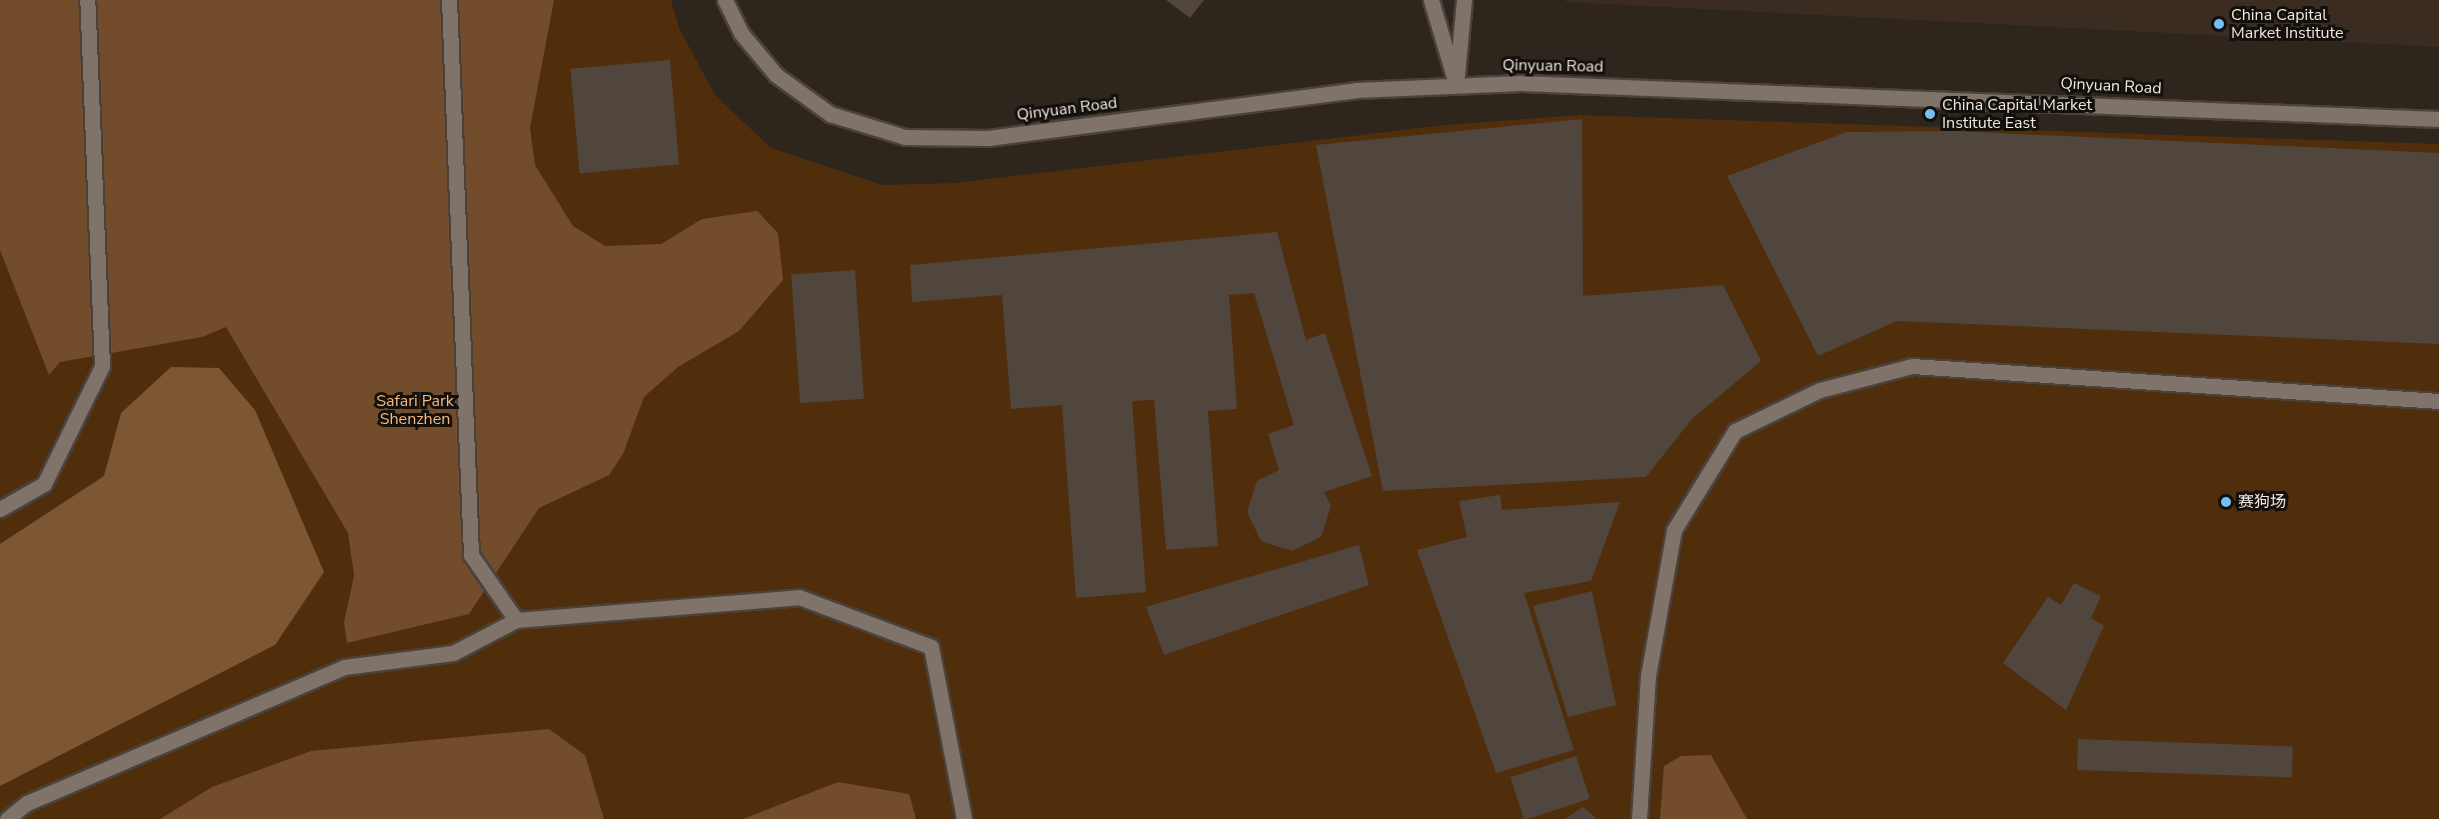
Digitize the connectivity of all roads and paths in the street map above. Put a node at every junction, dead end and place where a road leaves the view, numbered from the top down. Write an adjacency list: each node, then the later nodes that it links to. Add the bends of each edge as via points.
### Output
1 (87, 0): 9 (street, via 102,366 44,484)
2 (448, 0): 10 (street, via 471,555)
3 (725, 0): 6 (street, Qinyuan Road, via 741,33 776,75 830,114 905,137 988,138 1356,90)
4 (1431, 0): 6 (street)
5 (1464, 0): 6 (street)
6 (1456, 84): 7 (street, Qinyuan Road, via 1859,94)
7 (2439, 119)
8 (2439, 401): 13 (street, via 1912,366 1820,390 1735,431 1674,530 1648,676)
9 (0, 509)
10 (516, 620): 11 (street, via 453,653 344,667 27,803); 12 (street, via 799,597 931,647)
11 (7, 819)
12 (964, 819)
13 (1639, 819)

